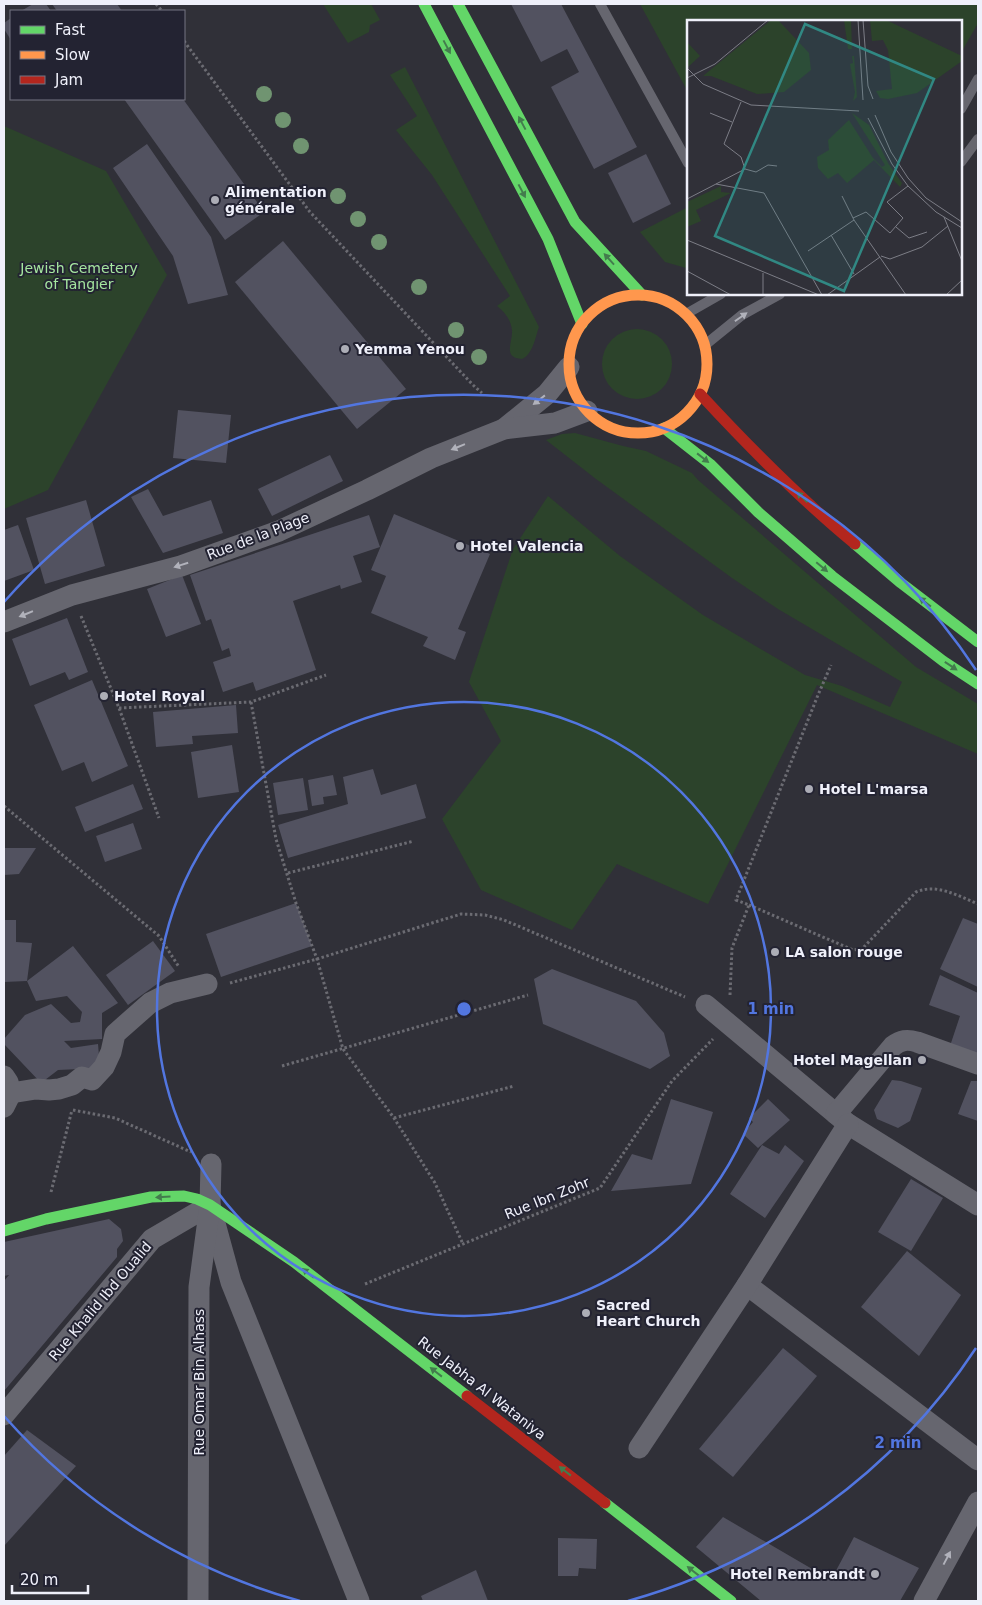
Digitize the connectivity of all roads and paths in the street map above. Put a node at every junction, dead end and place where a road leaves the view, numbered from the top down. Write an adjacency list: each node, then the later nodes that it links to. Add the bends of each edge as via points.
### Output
1 (424, 4): 14 (main road, one-way to 14, via 548,239)
2 (458, 4): 10 (main road, one-way to 2, via 575,222)
3 (600, 4): 8 (lane)
4 (185, 42): 17 (path, via 310,212)
5 (978, 79): 6 (lane)
6 (962, 106)
7 (978, 139): 9 (lane)
8 (687, 161)
9 (962, 161)
10 (642, 295): 13 (main road, via 666,301); 14 (main road, via 615,299 602,305)
11 (719, 295): 13 (lane)
12 (778, 295): 15 (lane, one-way to 12, via 742,316)
13 (686, 314): 15 (main road)
14 (582, 324): 16 (main road, via 570,352)
15 (704, 345): 18 (main road, via 707,370)
16 (569, 367): 19 (main road, via 574,390); 21 (street, one-way to 21, via 547,394)
17 (482, 392)
18 (700, 394): 20 (main road, via 685,414); 24 (main road, one-way to 18, via 828,522)
19 (587, 411): 20 (main road, via 604,424 623,431 644,432); 21 (street, via 556,423)
20 (664, 428): 27 (main road, one-way to 27, via 710,464 758,512 832,576)
21 (504, 429): 22 (street, Rue de la Plage, one-way to 22, via 431,458 279,531 181,566)
22 (72, 595): 23 (street, Rue de la Plage, one-way to 23); 29 (path)
23 (4, 622)
24 (978, 642)
25 (831, 666): 35 (path, via 736,900)
26 (326, 675): 28 (path)
27 (978, 684)
28 (251, 702): 29 (path); 33 (path, via 276,839)
29 (119, 708): 31 (path)
30 (4, 806): 37 (path, via 159,936)
31 (159, 818)
32 (414, 841): 33 (path)
33 (288, 872): 36 (path)
34 (978, 904): 35 (path, via 939,888 925,888 916,892 862,949 852,950)
35 (750, 905): 40 (path, via 732,948)
36 (317, 959): 37 (path, via 229,984); 39 (path, via 462,914 485,915 504,920); 41 (path)
37 (200, 986): 45 (street, via 150,1003 116,1034 104,1067 92,1080 82,1077 59,1089)
38 (528, 996): 41 (path)
39 (706, 1006): 40 (street)
40 (728, 1023): 49 (street); 55 (path, Rue Ibn Zohr, via 672,1081 600,1188)
41 (342, 1049): 43 (path); 48 (path)
42 (978, 1064): 49 (street, via 908,1039 899,1041)
43 (282, 1066)
44 (514, 1086): 48 (path)
45 (6, 1092)
46 (64, 1108): 47 (path)
47 (72, 1110): 50 (path, via 115,1118 141,1128); 51 (path)
48 (394, 1118): 55 (path, via 435,1183)
49 (842, 1119): 53 (street); 56 (street)
50 (211, 1164): 52 (street, Rue Omar Bin Alhass)
51 (52, 1191)
52 (210, 1205): 54 (main road, Rue Jabha Al Wataniya, one-way to 54, via 184,1196 152,1198 46,1219); 57 (main road, Rue Jabha Al Wataniya, one-way to 52, via 294,1262); 58 (street, Rue Khalid Ibd Oualid, via 152,1239); 62 (street, Rue Omar Bin Alhass, via 199,1287); 63 (street, via 231,1282)
53 (978, 1206)
54 (4, 1231)
55 (463, 1244): 57 (path, Rue Ibn Zohr)
56 (747, 1285): 59 (street); 60 (street)
57 (336, 1296): 64 (main road, Rue Jabha Al Wataniya, one-way to 57)
58 (4, 1415)
59 (639, 1448)
60 (978, 1460)
61 (975, 1515): 65 (street, one-way to 61)
62 (198, 1601)
63 (359, 1601)
64 (731, 1601)
65 (924, 1601)

